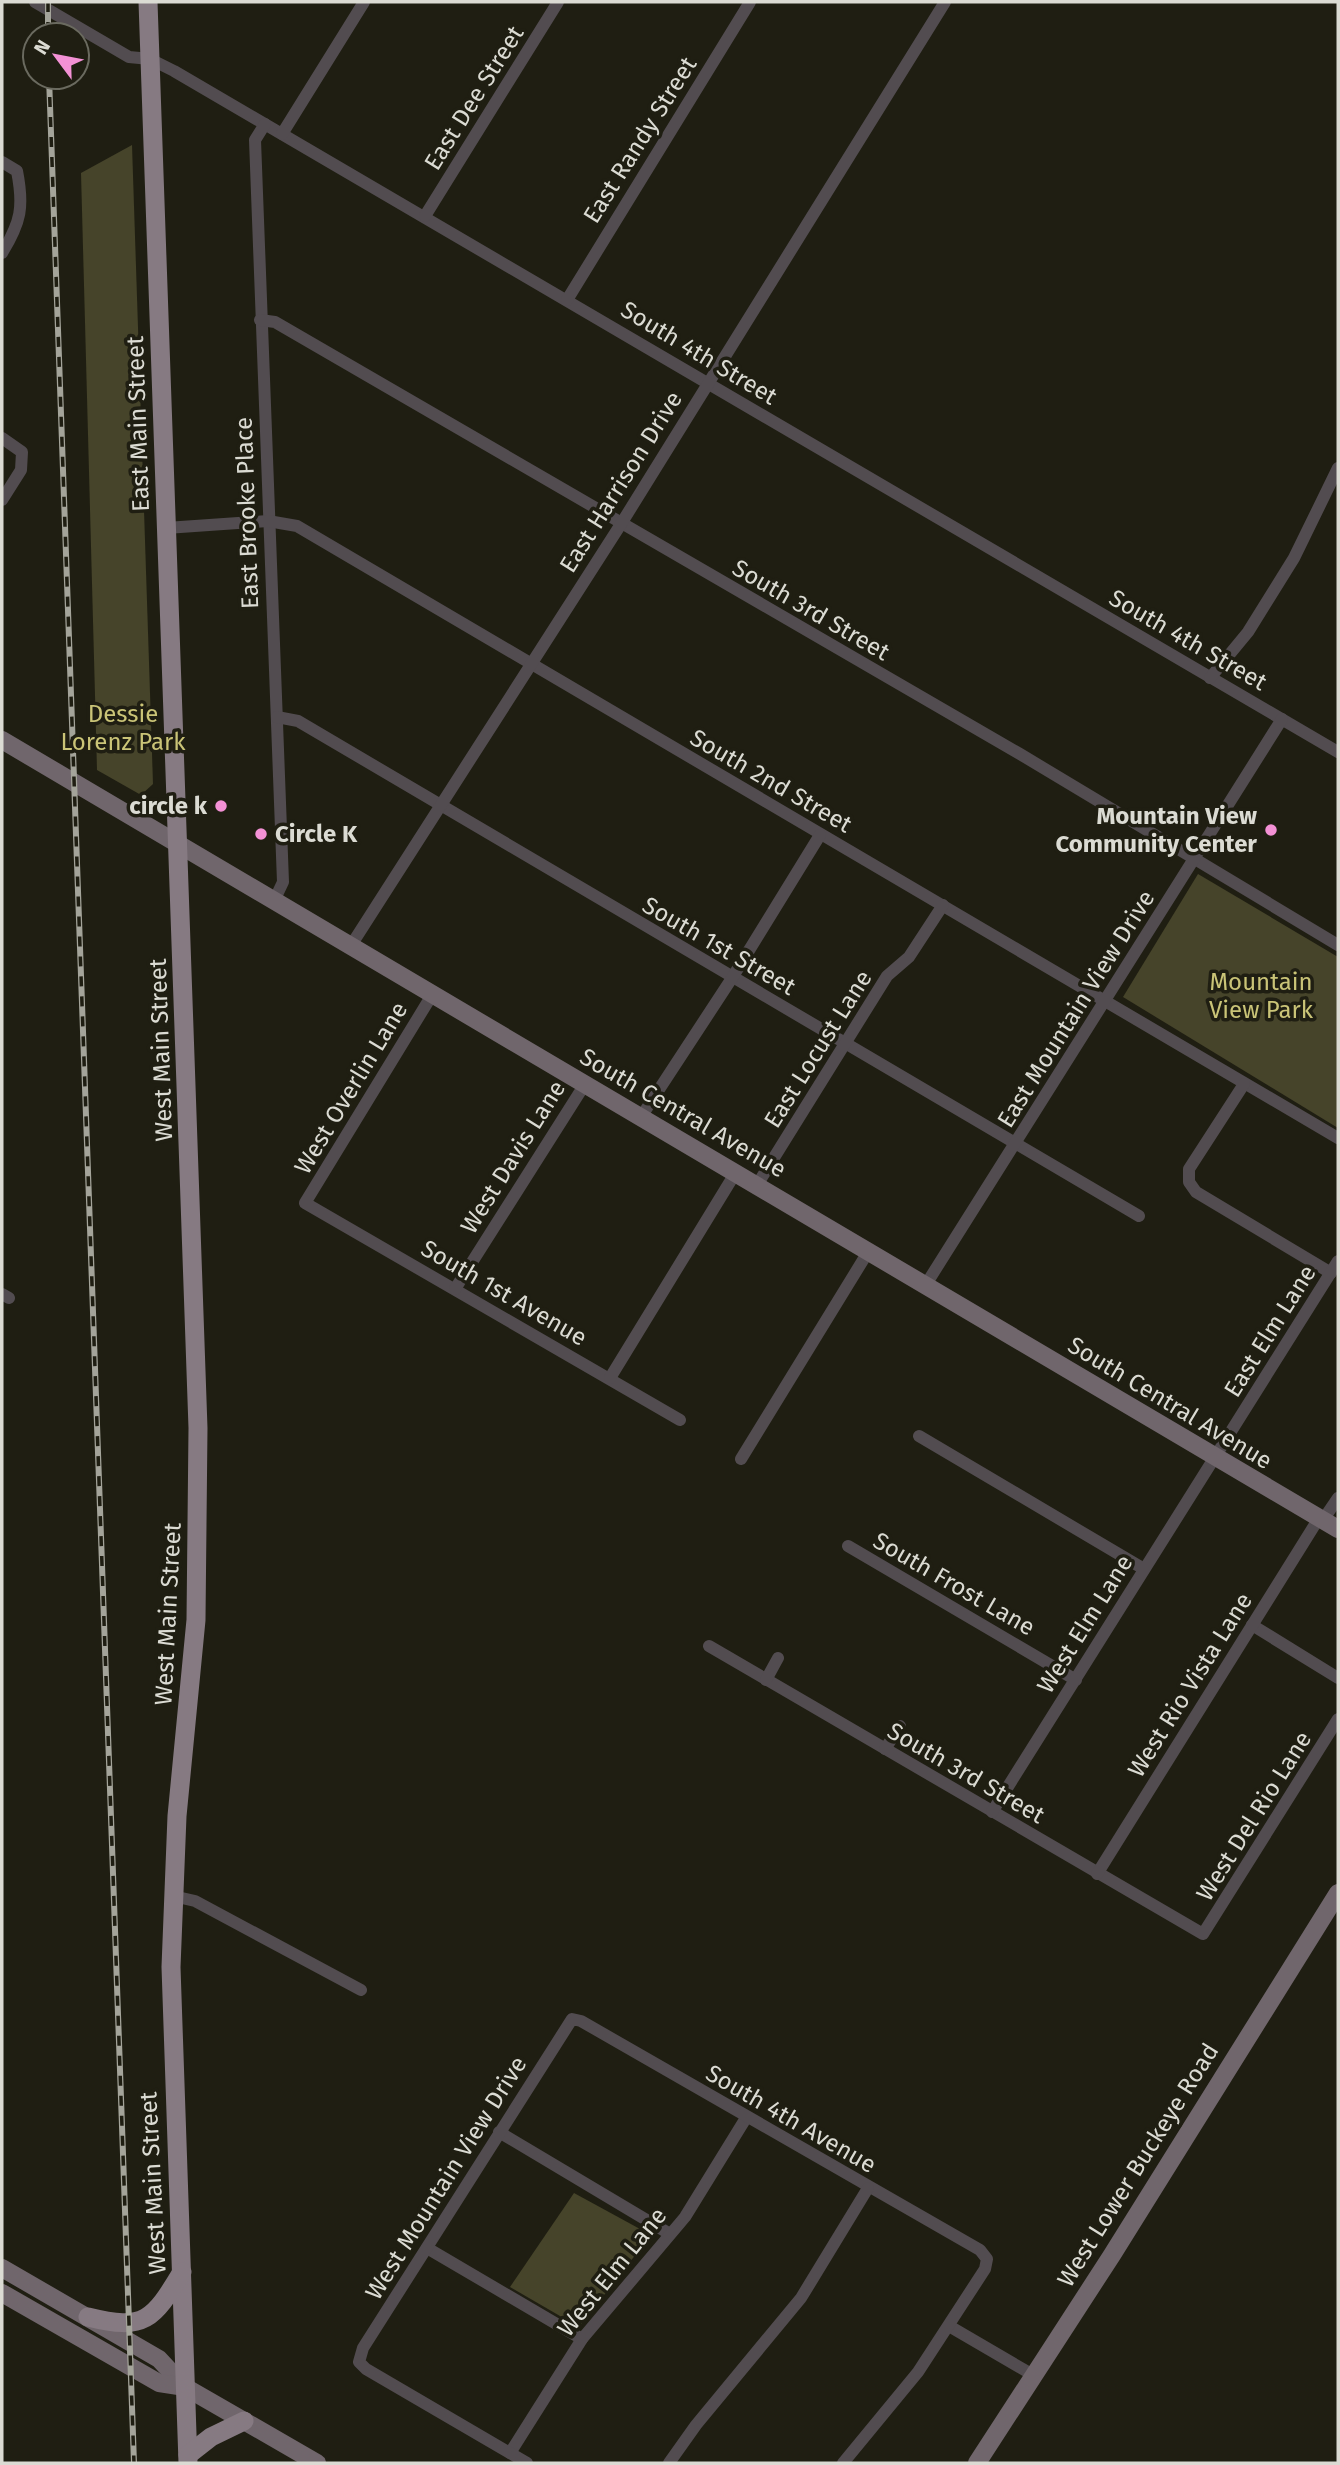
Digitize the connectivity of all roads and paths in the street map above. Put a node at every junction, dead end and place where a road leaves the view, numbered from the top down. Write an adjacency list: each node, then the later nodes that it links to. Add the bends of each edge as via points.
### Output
1 (35, 2): 7 (street, South 4th Street, via 129,57)
2 (148, 2): 7 (main road, East Main Street)
3 (364, 2): 9 (street)
4 (558, 2): 11 (street, East Dee Street)
5 (750, 2): 13 (street, East Randy Street)
6 (945, 2): 15 (street, East Harrison Drive)
7 (150, 59): 8 (street, South 4th Street); 21 (main road, East Main Street)
8 (265, 124): 9 (street, South 4th Street); 14 (street, East Brooke Place, via 255,140)
9 (282, 134): 11 (street, South 4th Street)
10 (2, 162): 12 (street, via 18,172 21,193 18,228)
11 (425, 216): 13 (street, South 4th Street)
12 (2, 253)
13 (567, 300): 15 (street, South 4th Street)
14 (260, 320): 19 (street, East Brooke Place); 20 (street, South 3rd Street, via 275,322)
15 (709, 383): 20 (street, East Harrison Drive); 23 (street, South 4th Street)
16 (2, 438): 18 (street, via 22,452 21,470)
17 (1338, 468): 23 (street, via 1282,578 1248,632)
18 (2, 500)
19 (268, 521): 21 (street, South 2nd Street); 22 (street, South 2nd Street, via 297,526); 24 (street, East Brooke Place)
20 (621, 524): 22 (street, East Harrison Drive); 31 (street, South 3rd Street)
21 (166, 528): 30 (main road, East Main Street)
22 (529, 664): 28 (street, East Harrison Drive); 29 (street, South 2nd Street)
23 (1210, 678): 25 (street, South 4th Street)
24 (276, 717): 28 (street, South 1st Street, via 298,721); 32 (street, East Brooke Place, via 283,882)
25 (1282, 719): 27 (street, South 4th Street); 31 (street, East Mountain View Drive)
26 (2, 740): 30 (street, South Central Avenue)
27 (1338, 752)
28 (439, 806): 35 (street, East Harrison Drive); 36 (street, South 1st Street)
29 (820, 835): 33 (street, South 2nd Street); 36 (street)
30 (178, 844): 32 (street, South Central Avenue); 75 (main road, West Main Street, via 198,1522 196,1620)
31 (1195, 860): 34 (street, South 3rd Street); 38 (street, East Mountain View Drive)
32 (274, 901): 35 (street, South Central Avenue)
33 (943, 905): 38 (street, South 2nd Street); 39 (street, East Locust Lane, via 909,957 887,976)
34 (1338, 944)
35 (350, 947): 37 (street, South Central Avenue)
36 (732, 978): 39 (street, South 1st Street); 42 (street)
37 (432, 995): 40 (street, South Central Avenue); 47 (street, West Overlin Lane)
38 (1106, 1001): 41 (street, South 2nd Street); 44 (street, East Mountain View Drive)
39 (845, 1044): 44 (street, South 1st Street); 46 (street, East Locust Lane)
40 (584, 1084): 42 (street, South Central Avenue); 53 (street, West Davis Lane)
41 (1244, 1084): 43 (street, South 2nd Street); 51 (street, via 1189,1168 1189,1182 1196,1192)
42 (640, 1117): 45 (street, South Central Avenue)
43 (1338, 1138)
44 (1016, 1143): 48 (street, South 1st Street); 52 (street, East Mountain View Drive)
45 (736, 1172): 46 (street, South Central Avenue); 54 (street)
46 (757, 1185): 49 (street, South Central Avenue)
47 (305, 1203): 53 (street, South 1st Avenue)
48 (1139, 1216)
49 (868, 1252): 52 (street, South Central Avenue); 58 (street)
50 (1338, 1261): 51 (street, East Elm Lane)
51 (1331, 1273): 57 (street, East Elm Lane)
52 (925, 1286): 57 (street, South Central Avenue)
53 (455, 1289): 54 (street, South 1st Avenue)
54 (610, 1378): 55 (street, South 1st Avenue)
55 (680, 1420)
56 (919, 1436): 62 (street)
57 (1213, 1457): 60 (street, South Central Avenue); 62 (street, West Elm Lane)
58 (741, 1459)
59 (1338, 1498): 60 (street, West Rio Vista Lane)
60 (1327, 1522): 63 (street, West Rio Vista Lane)
61 (848, 1546): 68 (street, South Frost Lane)
62 (1144, 1569): 68 (street, West Elm Lane)
63 (1252, 1625): 66 (street); 73 (street, West Rio Vista Lane)
64 (709, 1646): 67 (street, South 3rd Street)
65 (778, 1658): 67 (street)
66 (1338, 1678)
67 (766, 1679): 71 (street, South 3rd Street)
68 (1076, 1680): 72 (street, West Elm Lane)
69 (1338, 1719): 76 (street, West Del Rio Lane)
70 (900, 1726): 71 (street)
71 (885, 1749): 72 (street, South 3rd Street)
72 (992, 1812): 73 (street, South 3rd Street)
73 (1097, 1874): 76 (street, South 3rd Street)
74 (1338, 1893): 90 (street, West Lower Buckeye Road)
75 (173, 1896): 77 (street, via 195,1901); 85 (main road, West Main Street, via 172,2046)
76 (1203, 1934)
77 (361, 1990)
78 (572, 2020): 79 (street, South 4th Avenue, via 581,2021); 80 (street, West Mountain View Drive)
79 (746, 2118): 81 (street, South 4th Avenue); 82 (street, West Elm Lane)
80 (499, 2132): 82 (street); 83 (street, West Mountain View Drive)
81 (868, 2188): 88 (street, South 4th Avenue, via 980,2250 987,2259); 97 (street, via 801,2298)
82 (670, 2234): 89 (street, West Elm Lane)
83 (427, 2248): 89 (street); 93 (street, West Mountain View Drive, via 363,2348 359,2362)
84 (2, 2268): 87 (street)
85 (182, 2271): 87 (main road, via 161,2306 147,2319 129,2325); 91 (main road, West Main Street)
86 (2, 2293): 91 (street, via 159,2383)
87 (88, 2317): 91 (street, via 159,2359)
88 (949, 2326): 90 (street); 98 (street, via 918,2372)
89 (582, 2339): 93 (street, West Elm Lane)
90 (1033, 2375): 99 (street, West Lower Buckeye Road)
91 (184, 2386): 92 (street); 94 (main road, West Main Street)
92 (244, 2421): 94 (main road, via 211,2437); 95 (street)
93 (510, 2453): 96 (street)
94 (188, 2459)
95 (317, 2463)
96 (527, 2463)
97 (669, 2463)
98 (843, 2463)
99 (977, 2463)

